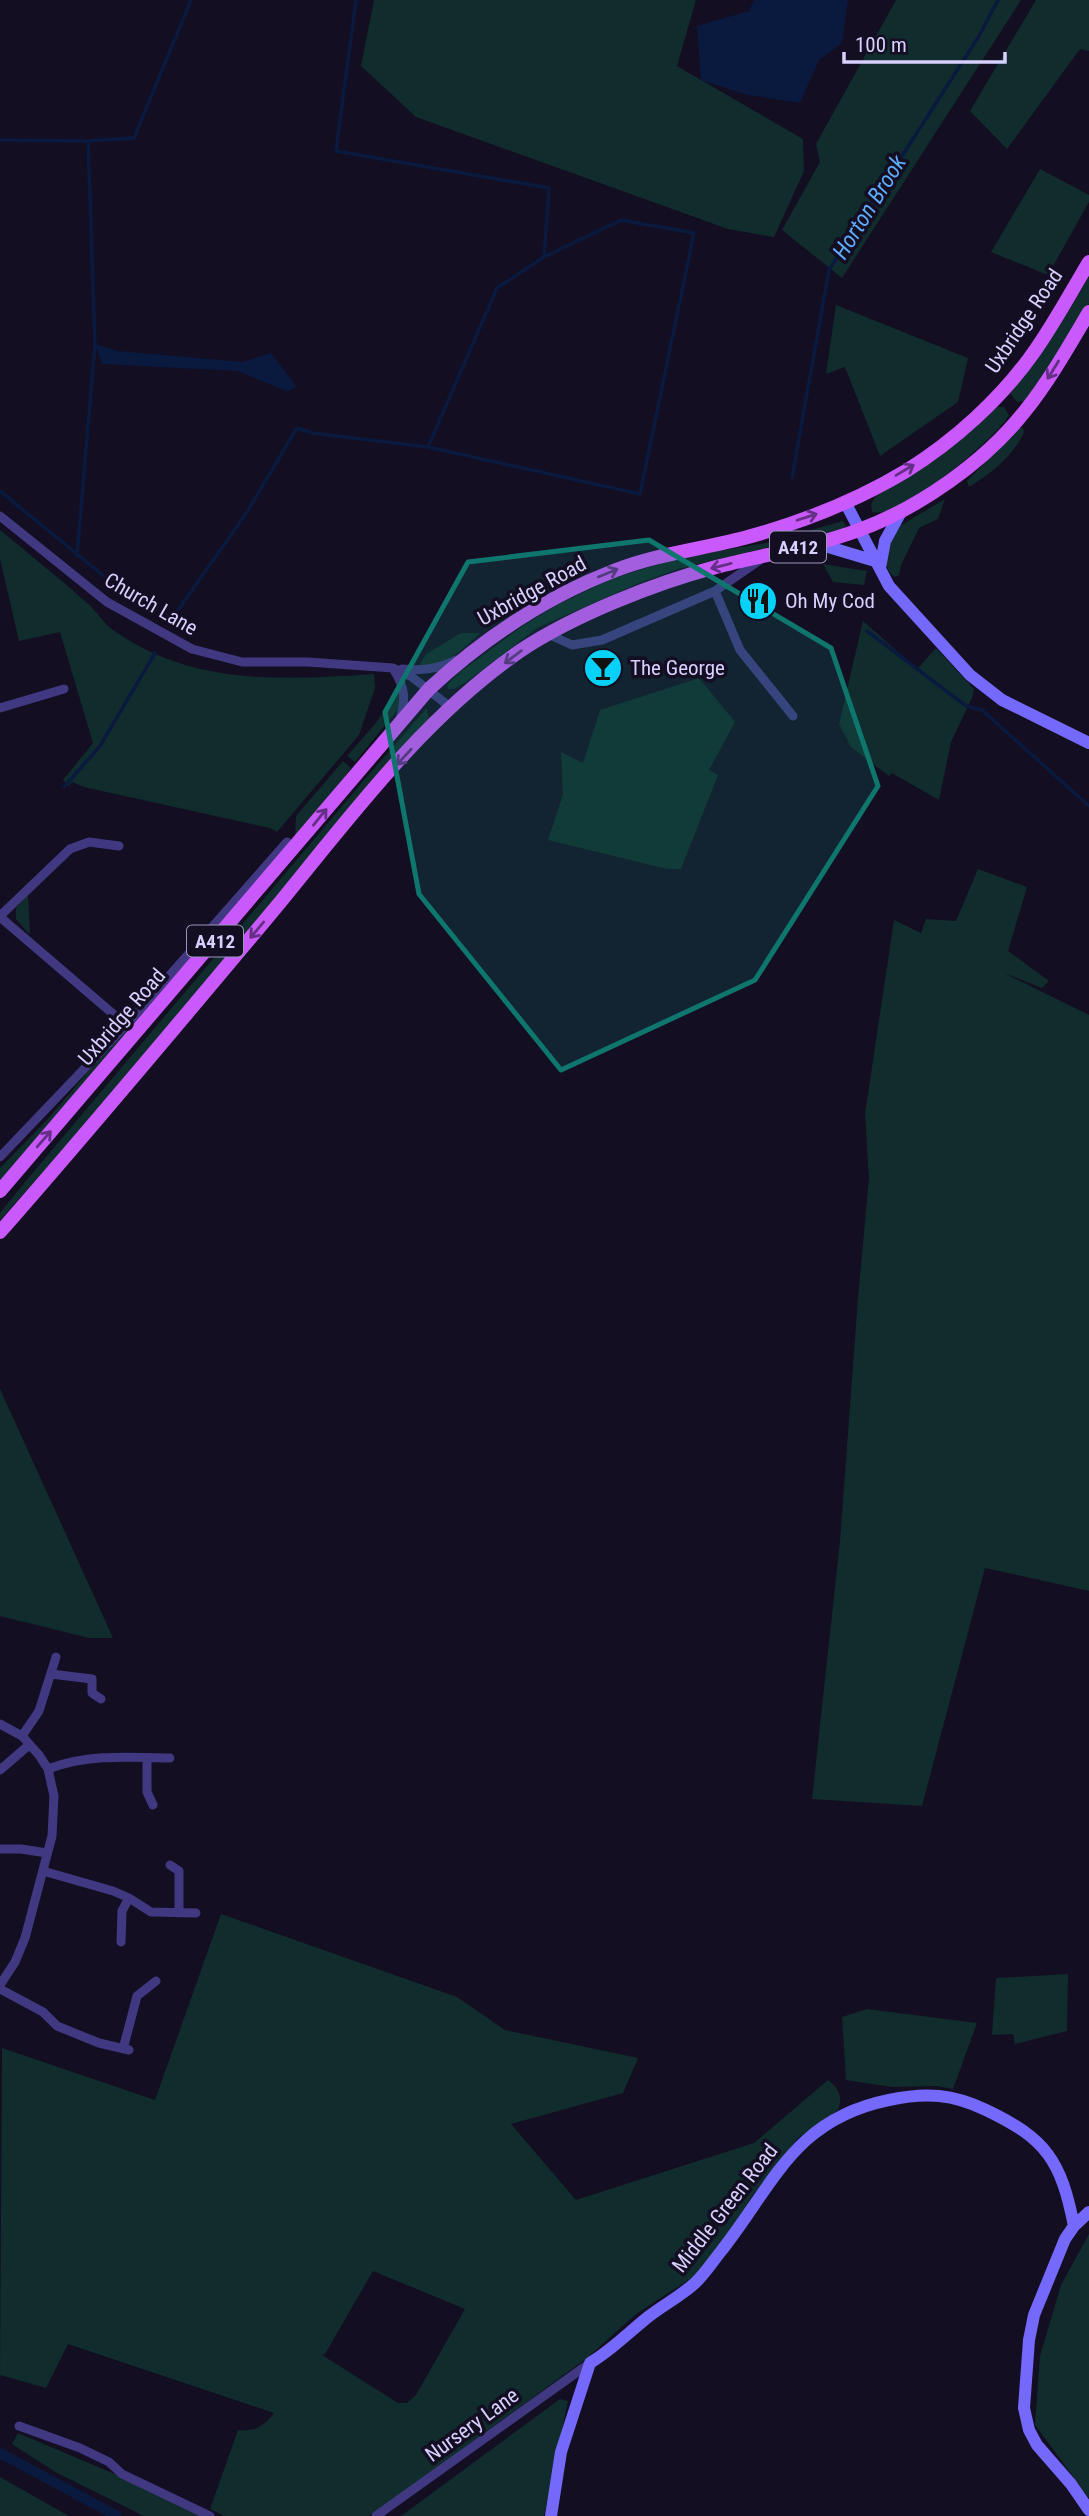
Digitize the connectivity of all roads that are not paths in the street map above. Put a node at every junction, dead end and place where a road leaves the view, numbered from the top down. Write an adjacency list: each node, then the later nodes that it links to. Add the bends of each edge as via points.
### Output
1 (1089, 262): 3 (main road, Uxbridge Road / A412, one-way to 1, via 906,471 1000,394 1034,352)
2 (1089, 312): 4 (main road, A412, one-way to 4, via 1023,414 968,468)
3 (845, 502): 6 (street); 12 (main road, Uxbridge Road / A412, one-way to 3, via 513,622 617,569 746,537)
4 (902, 510): 6 (main road, A412); 9 (street)
5 (0, 516): 13 (street, Church Lane, via 107,602 192,649 242,662)
6 (859, 530): 7 (main road, A412); 9 (street)
7 (814, 542): 8 (main road, A412); 9 (street)
8 (764, 556): 10 (street); 11 (main road, A412, one-way to 11, via 669,580)
9 (877, 565): 20 (street, via 889,586 970,675 1002,699)
10 (715, 591): 11 (street, via 602,640 572,645); 18 (street, via 740,650)
11 (548, 634): 16 (main road, A412, one-way to 16)
12 (466, 655): 13 (street, Church Lane, via 434,669); 15 (main road, Uxbridge Road / A412)
13 (393, 668): 15 (street, Church Lane); 19 (street, via 404,693)
14 (64, 689): 17 (street)
15 (429, 689): 16 (street, Church Lane); 19 (main road, Uxbridge Road / A412)
16 (450, 707): 27 (main road, A412, one-way to 27, via 379,783)
17 (0, 708)
18 (793, 716)
19 (398, 725): 26 (main road, Uxbridge Road / A412, one-way to 19)
20 (1089, 743)
21 (287, 842): 24 (street)
22 (119, 846): 23 (street, via 89,842 70,849)
23 (0, 917): 24 (street)
24 (126, 1025): 25 (street)
25 (0, 1157)
26 (0, 1191)
27 (0, 1233)
28 (55, 1657): 29 (street)
29 (51, 1674): 30 (street, via 92,1679 92,1693); 32 (street, via 39,1711)
30 (101, 1699)
31 (0, 1724): 32 (street)
32 (22, 1737): 33 (street)
33 (29, 1745): 36 (street); 37 (street)
34 (146, 1758): 35 (street); 36 (street, via 87,1758); 38 (street, via 147,1791)
35 (170, 1758)
36 (48, 1769): 40 (street, via 54,1796)
37 (0, 1770)
38 (153, 1805)
39 (0, 1849): 40 (street)
40 (47, 1853): 42 (street)
41 (170, 1865): 44 (street, via 179,1871)
42 (43, 1871): 43 (street); 48 (street, via 25,1938)
43 (129, 1898): 44 (street, via 151,1912); 46 (street, via 122,1910)
44 (179, 1913): 45 (street)
45 (196, 1913)
46 (121, 1942)
47 (156, 1982): 48 (street, via 137,1996 126,2050 57,2026 43,2012)
48 (0, 1987)
49 (1089, 2212): 50 (street)
50 (1074, 2226): 51 (street, Middle Green Road, via 1062,2177 1050,2155 1008,2120 968,2101 942,2095 867,2104 851,2109 807,2138 778,2169 696,2283); 53 (street, via 1034,2315 1024,2408 1037,2445)
51 (590, 2363): 55 (street, Nursery Lane); 56 (street, via 561,2452)
52 (19, 2426): 54 (street, via 100,2457 122,2474)
53 (1089, 2510)
54 (210, 2516)
55 (376, 2516)
56 (551, 2516)

